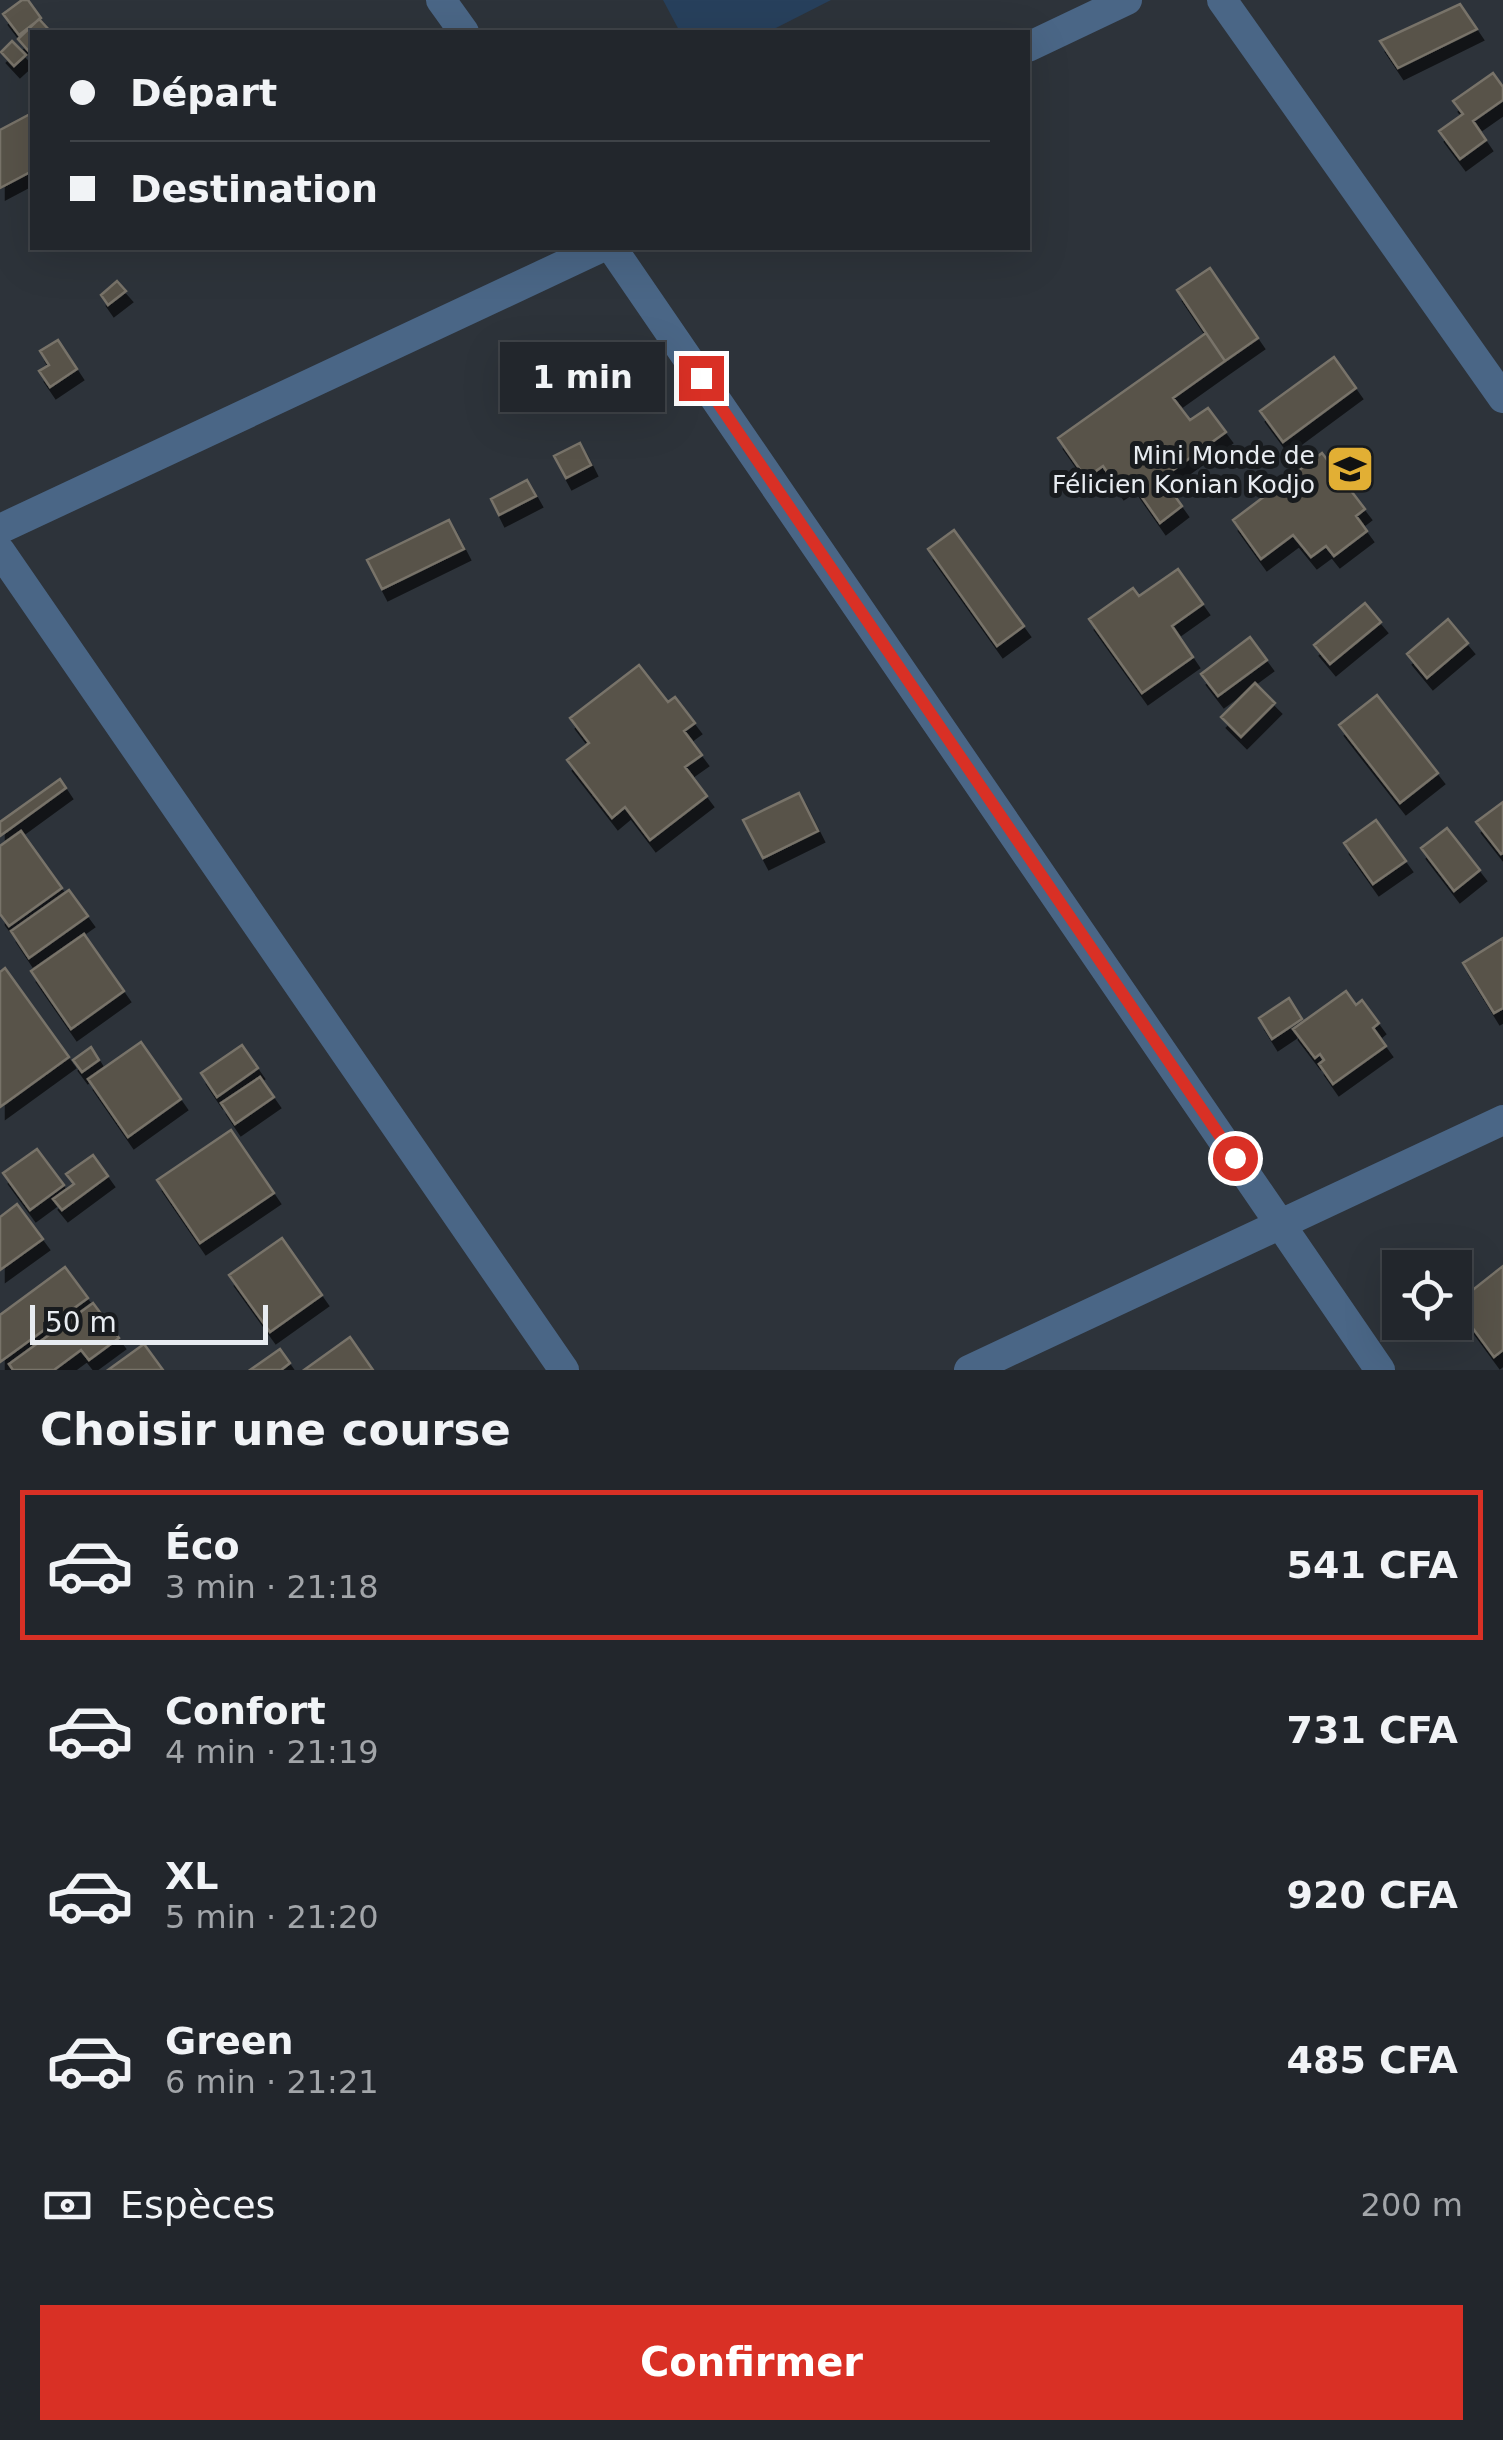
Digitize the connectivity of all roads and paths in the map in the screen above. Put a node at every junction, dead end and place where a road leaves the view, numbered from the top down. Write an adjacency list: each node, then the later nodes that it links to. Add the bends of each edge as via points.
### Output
1 (441, 0): 4 (street)
2 (1128, 0): 5 (street)
3 (1222, 0): 8 (street)
4 (463, 30)
5 (1030, 46)
6 (596, 250): 9 (street)
7 (613, 250): 12 (street)
8 (1503, 398)
9 (0, 529)
10 (0, 551): 13 (street)
11 (1503, 1120): 12 (street)
12 (1280, 1223): 14 (street); 15 (street)
13 (564, 1370)
14 (968, 1370)
15 (1380, 1370)

